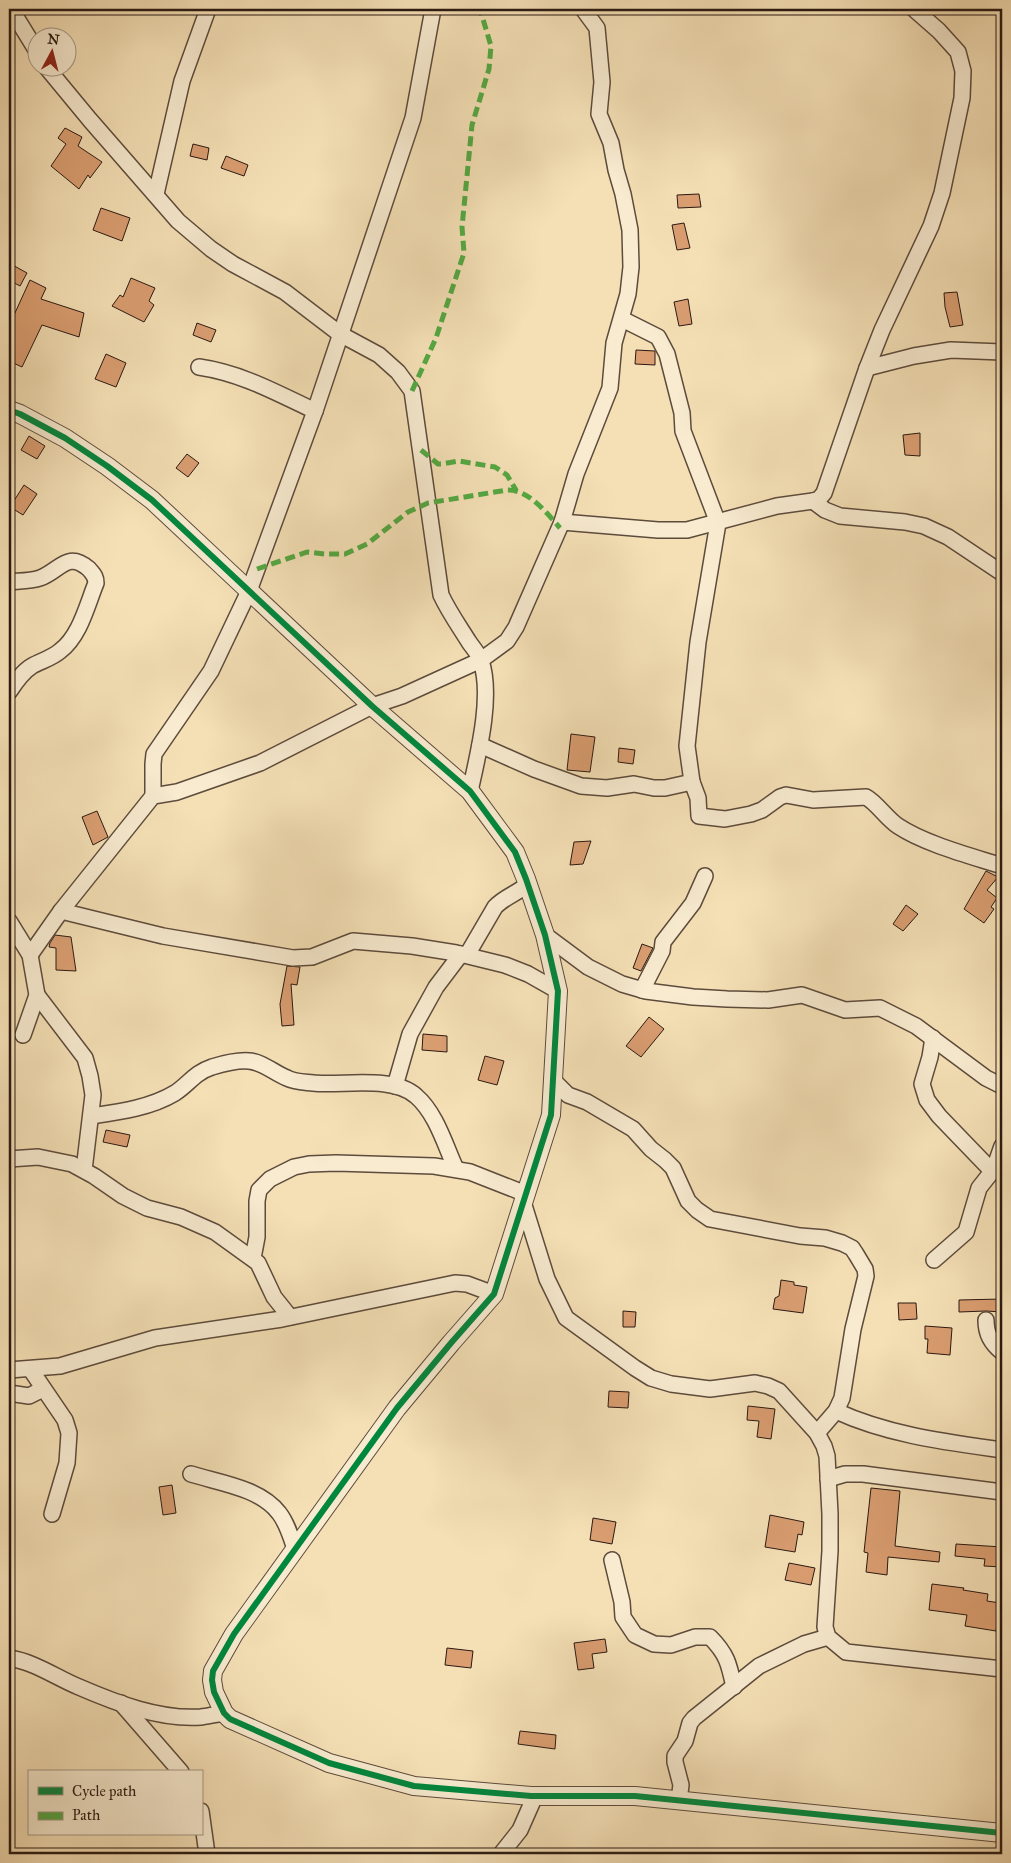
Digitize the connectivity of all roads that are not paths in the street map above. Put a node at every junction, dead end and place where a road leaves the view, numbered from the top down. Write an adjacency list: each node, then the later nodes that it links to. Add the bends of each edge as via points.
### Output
1 (11, 9): 6 (street)
2 (208, 9): 8 (street, via 182,81)
3 (433, 9): 10 (street, via 413,118)
4 (583, 9): 9 (street, via 597,28 602,82 599,114 611,143 630,230 631,267)
5 (914, 9): 13 (street, via 958,52 963,71 962,98 942,193 931,226)
6 (28, 37)
7 (55, 78): 8 (street)
8 (156, 194): 10 (street, via 178,221 211,249 285,292)
9 (622, 319): 17 (street, via 614,343 610,388 576,474); 18 (street, via 658,337 667,354 682,413 683,431)
10 (340, 334): 15 (street); 22 (street, via 379,355 412,391 441,595)
11 (1002, 352): 13 (street, via 951,350)
12 (199, 367): 15 (street, via 255,382)
13 (867, 368): 16 (street, via 824,493)
14 (9, 410): 21 (street, via 65,438 115,472 152,500)
15 (315, 411): 21 (street)
16 (813, 500): 18 (street); 19 (street, via 840,516 924,526 955,541)
17 (562, 522): 18 (street, via 658,530 687,530); 22 (street, via 516,627 507,641)
18 (718, 523): 26 (street, via 692,687 687,746)
19 (1002, 573)
20 (9, 582): 23 (street, via 40,578 73,561 80,562 93,574 96,583 71,640 59,652 30,667)
21 (249, 591): 24 (street); 28 (street, via 211,671 154,754)
22 (481, 660): 24 (street); 25 (street, via 485,696)
23 (9, 692)
24 (372, 706): 27 (street); 28 (street, via 260,763 177,792)
25 (480, 745): 26 (street, via 581,786 607,788 634,784 665,788); 27 (street)
26 (692, 782): 29 (street, via 700,817 725,819 757,812 786,795 813,800 866,797 896,825 954,851)
27 (470, 791): 31 (street, via 515,852)
28 (153, 796): 32 (street)
29 (1002, 866)
30 (705, 876): 37 (street, via 693,902 663,942)
31 (528, 884): 34 (street); 36 (street, via 495,907)
32 (61, 911): 35 (street); 36 (street, via 163,936 293,958 312,956 353,941 398,944)
33 (9, 921): 35 (street)
34 (545, 935): 37 (street, via 588,967); 38 (street)
35 (30, 955): 39 (street)
36 (464, 955): 38 (street, via 505,965); 43 (street, via 436,987 410,1034)
37 (642, 990): 41 (street, via 727,999 768,1000 802,995 845,1010 880,1008)
38 (558, 991): 42 (street)
39 (37, 995): 40 (street); 45 (street, via 85,1058 93,1096)
40 (23, 1035)
41 (933, 1038): 44 (street, via 986,1078); 50 (street, via 922,1084 927,1100 939,1116)
42 (553, 1080): 51 (street, via 551,1114); 62 (street, via 568,1095 587,1102 633,1129 666,1160 688,1201 710,1218 825,1238 852,1248 866,1276 853,1328 842,1398)
43 (395, 1086): 45 (street, via 300,1082 257,1062 242,1061 198,1072 176,1092 148,1104); 48 (street, via 403,1087 416,1096 431,1113)
44 (1002, 1086)
45 (91, 1116): 49 (street)
46 (1002, 1146): 50 (street)
47 (9, 1159): 49 (street, via 53,1159)
48 (456, 1169): 51 (street, via 470,1172); 52 (street, via 336,1163 309,1164 284,1171 258,1190 258,1238)
49 (84, 1170): 52 (street, via 147,1208 181,1217 216,1232)
50 (996, 1171): 53 (street, via 979,1188 966,1232)
51 (525, 1198): 54 (street); 63 (street, via 546,1279 566,1318 651,1378 710,1389 755,1383 779,1391)
52 (252, 1258): 55 (street, via 258,1263 274,1297)
53 (934, 1260)
54 (494, 1294): 55 (street, via 455,1283); 69 (street, via 398,1408)
55 (290, 1317): 59 (street, via 155,1338 60,1366)
56 (986, 1320): 57 (street, via 990,1340)
57 (1002, 1352)
58 (9, 1370): 59 (street)
59 (31, 1370): 60 (street)
60 (43, 1389): 61 (street, via 29,1396); 68 (street, via 65,1420 69,1433 67,1463)
61 (9, 1393)
62 (836, 1411): 63 (street); 64 (street, via 896,1432)
63 (817, 1433): 66 (street, via 827,1456)
64 (1002, 1450)
65 (191, 1474): 69 (street, via 257,1495 271,1504 280,1514)
66 (828, 1479): 67 (street, via 845,1474 863,1474); 71 (street, via 830,1552 825,1627)
67 (1002, 1492)
68 (52, 1514)
69 (295, 1549): 76 (street, via 234,1634 213,1672 214,1692)
70 (612, 1560): 74 (street, via 623,1617 635,1635 654,1644 671,1645 695,1637 710,1637 722,1650)
71 (828, 1637): 73 (street, via 846,1652); 74 (street, via 776,1657)
72 (9, 1658): 75 (street, via 37,1665 79,1687)
73 (1002, 1669)
74 (734, 1686): 79 (street, via 690,1723 685,1742 675,1756 681,1785)
75 (120, 1702): 76 (street, via 168,1714 200,1717); 77 (street)
76 (224, 1713): 78 (street, via 264,1736 329,1763 414,1786)
77 (179, 1770)
78 (535, 1796): 79 (street, via 635,1796); 83 (street, via 520,1830)
79 (679, 1800): 81 (street)
80 (202, 1818): 82 (street)
81 (1002, 1833)
82 (207, 1854)
83 (501, 1854)

